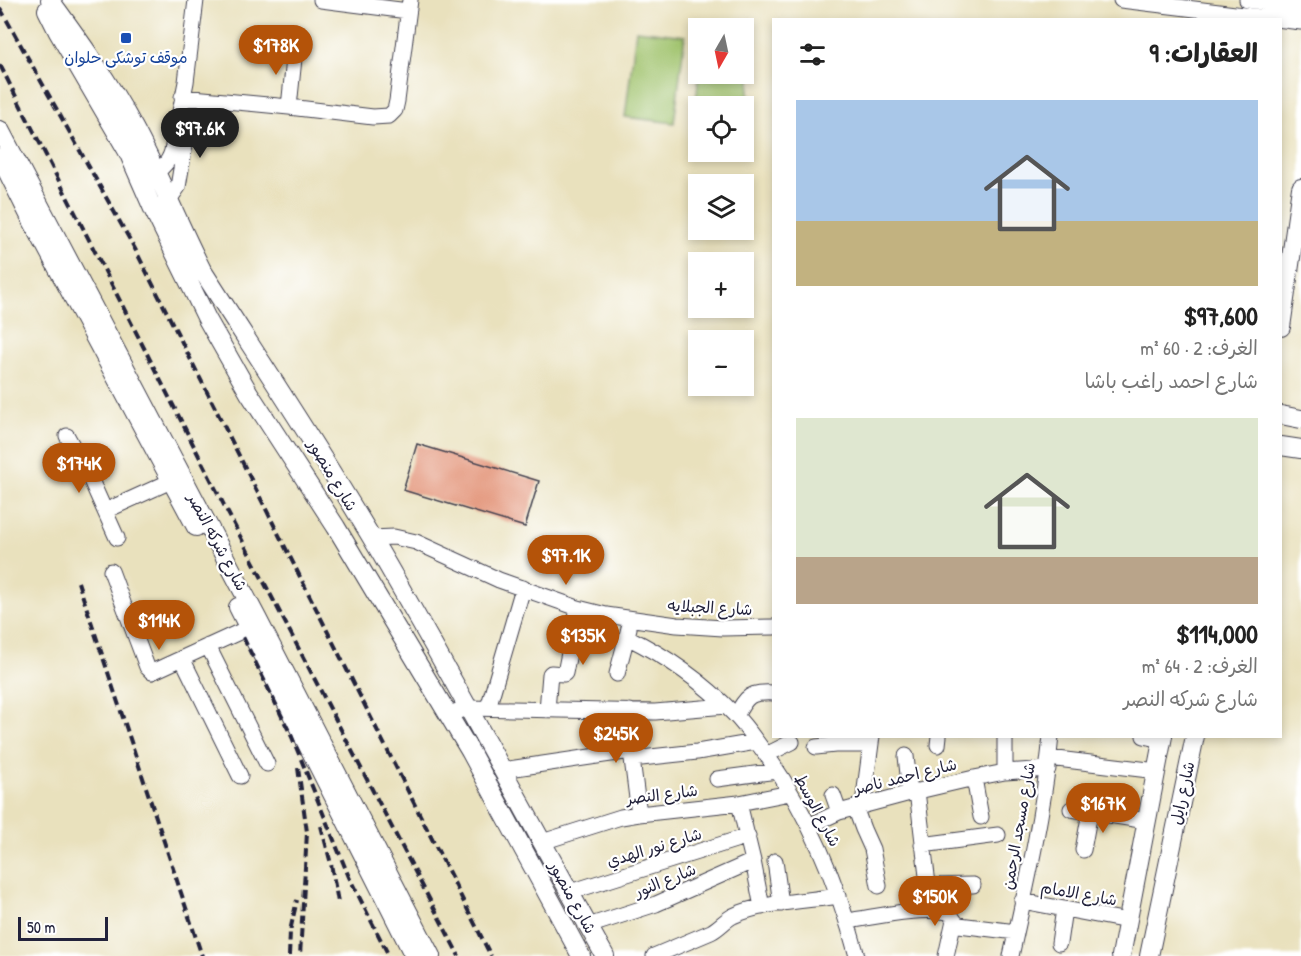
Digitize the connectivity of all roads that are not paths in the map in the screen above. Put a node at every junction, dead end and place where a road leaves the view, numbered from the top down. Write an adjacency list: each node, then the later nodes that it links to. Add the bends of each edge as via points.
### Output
1 (42, 0): 16 (street, شارع منصور, via 128,152)
2 (50, 0): 16 (street, شارع منصور, via 128,118)
3 (196, 0): 12 (street)
4 (321, 0): 7 (street)
5 (1121, 0): 9 (street)
6 (1247, 0): 9 (street)
7 (409, 6): 13 (street, via 397,101 389,116)
8 (1301, 7): 9 (street)
9 (1272, 10): 10 (street)
10 (1301, 22)
11 (295, 49): 13 (street)
12 (186, 92): 13 (street); 16 (street, via 170,158); 18 (street, via 189,120 180,180)
13 (289, 107)
14 (0, 130): 108 (street, شارع شركه النصر)
15 (0, 157): 28 (street, شارع شركه النصر)
16 (149, 176): 18 (street, شارع منصور); 19 (street, شارع منصور)
17 (1301, 188): 20 (street)
18 (169, 200): 19 (street); 24 (street, شارع منصور, via 202,270)
19 (153, 209): 27 (street, شارع منصور, via 207,319)
20 (1282, 320)
21 (1282, 414): 22 (street)
22 (1301, 418)
23 (67, 436): 29 (street)
24 (315, 445): 27 (street); 31 (street, شارع منصور)
25 (1282, 446): 26 (street)
26 (1301, 449)
27 (292, 459): 48 (street, شارع منصور)
28 (171, 481): 29 (street); 37 (street, شارع شركه النصر)
29 (105, 511): 30 (street)
30 (117, 538)
31 (372, 538): 33 (street, شارع الجبلايه, via 416,542); 43 (street, شارع منصور)
32 (111, 572): 40 (street, via 148,669 154,672)
33 (522, 588): 34 (street, شارع الجبلايه); 44 (street)
34 (578, 608): 35 (street, شارع الجبلايه); 45 (street, via 565,673 550,674)
35 (631, 619): 36 (street, شارع الجبلايه, via 723,628); 38 (street)
36 (772, 627)
37 (248, 628): 39 (street); 107 (street, شارع شركه النصر)
38 (627, 637): 41 (street); 47 (street, شارع الوسط, via 670,662)
39 (208, 646): 40 (street); 59 (street)
40 (182, 658): 65 (street)
41 (617, 674)
42 (772, 693): 47 (street, via 752,695)
43 (468, 708): 44 (street); 48 (street); 61 (street, شارع منصور)
44 (488, 708): 45 (street)
45 (547, 710): 46 (street)
46 (630, 711): 47 (street); 57 (street)
47 (731, 711): 56 (street, شارع الوسط)
48 (448, 714): 109 (street, شارع منصور)
49 (1005, 738): 64 (street)
50 (1051, 738): 60 (street, شارع مسجد الرحمن)
51 (1163, 738): 63 (street, شارع رايل)
52 (1195, 738): 87 (street, شارع رايل)
53 (871, 741): 55 (street); 73 (street)
54 (792, 742): 56 (street)
55 (816, 747)
56 (761, 748): 57 (street); 62 (street, شارع الوسط)
57 (632, 755): 61 (street); 77 (street)
58 (906, 756): 68 (street)
59 (267, 764)
60 (1048, 764): 63 (street, شارع احمد ناصر); 64 (street, شارع احمد ناصر); 95 (street, شارع مسجد الرحمن)
61 (502, 770): 83 (street, شارع منصور)
62 (777, 771): 67 (street); 69 (street, شارع الوسط)
63 (1157, 771): 79 (street, شارع رايل)
64 (1005, 772): 66 (street, شارع احمد ناصر)
65 (240, 776)
66 (974, 778): 68 (street, شارع احمد ناصر); 78 (street)
67 (717, 779)
68 (913, 792): 73 (street, شارع احمد ناصر); 84 (street)
69 (790, 793): 72 (street, شارع النصر); 80 (street, شارع الوسط)
70 (1098, 793): 76 (street)
71 (833, 795): 75 (street)
72 (740, 803): 77 (street, شارع النصر); 82 (street)
73 (859, 805): 75 (street, شارع احمد ناصر); 91 (street)
74 (1071, 809): 76 (street)
75 (839, 812): 80 (street, شارع احمد ناصر)
76 (1092, 812): 79 (street); 86 (street)
77 (639, 814): 83 (street, شارع النصر)
78 (981, 817)
79 (1147, 821): 85 (street, شارع رايل)
80 (809, 826): 94 (street, شارع الوسط)
81 (998, 835): 84 (street)
82 (748, 836): 88 (street); 93 (street, شارع نور الهدي)
83 (542, 842): 93 (street, شارع منصور)
84 (922, 845): 92 (street)
85 (1141, 849): 87 (street); 102 (street, شارع رايل)
86 (1083, 850)
87 (1169, 854): 115 (street, شارع رايل)
88 (753, 861): 97 (street); 103 (street, شارع النور, via 656,904)
89 (775, 861): 96 (street)
90 (973, 885): 92 (street)
91 (879, 886)
92 (928, 886): 99 (street)
93 (570, 892): 103 (street, شارع منصور)
94 (839, 896): 96 (street); 101 (street, شارع الوسط)
95 (1022, 901): 98 (street, شارع الامام); 104 (street, شارع مسجد الرحمن)
96 (781, 904): 97 (street)
97 (762, 907): 106 (street, via 730,917 717,929)
98 (1064, 909): 102 (street, شارع الامام); 105 (street)
99 (931, 910): 100 (street, via 949,912); 101 (street)
100 (954, 920): 104 (street, via 959,925); 112 (street)
101 (848, 921): 111 (street, شارع الوسط)
102 (1128, 921): 114 (street, شارع رايل)
103 (588, 926): 110 (street, شارع منصور)
104 (1016, 932): 113 (street, شارع مسجد الرحمن)
105 (1059, 943)
106 (660, 955)
107 (414, 956)
108 (431, 956)
109 (581, 956)
110 (605, 956)
111 (857, 956)
112 (946, 956)
113 (1011, 956)
114 (1121, 956)
115 (1149, 956)

